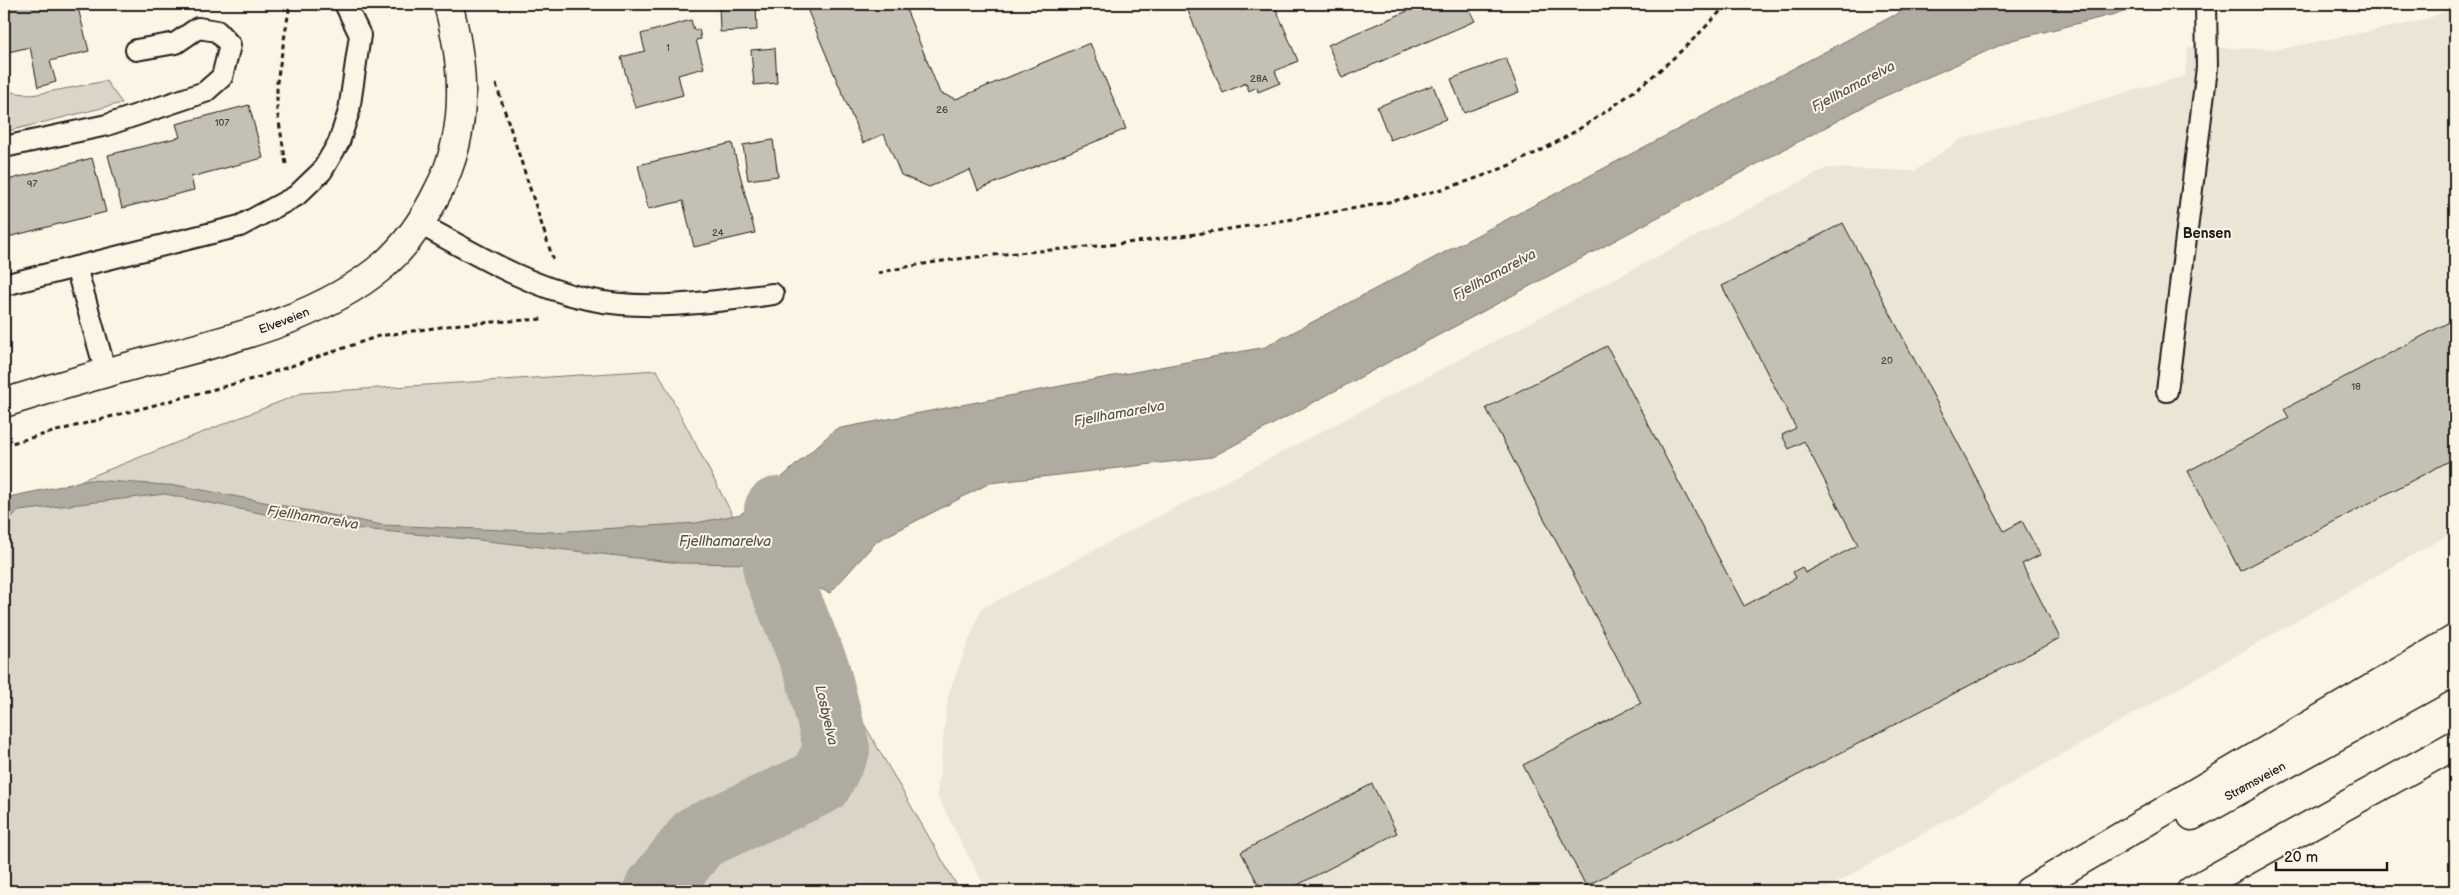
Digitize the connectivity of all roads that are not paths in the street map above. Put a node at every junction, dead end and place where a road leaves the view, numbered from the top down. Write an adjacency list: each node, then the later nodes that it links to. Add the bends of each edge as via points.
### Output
1 (345, 4): 7 (lane, via 360,35 349,111 339,142 326,164 296,196 240,226)
2 (448, 4): 6 (main road, Elveveien, via 459,58 462,108 445,178)
3 (2206, 7): 11 (lane, via 2207,68)
4 (136, 50): 5 (lane, via 176,43 198,28 217,31 230,45 222,77 205,92 107,125)
5 (4, 147)
6 (420, 224): 9 (lane, via 504,269 586,299 678,304); 10 (main road, Elveveien, via 385,264 303,312 240,336)
7 (76, 267): 8 (lane); 10 (lane)
8 (4, 285)
9 (773, 294)
10 (106, 373): 12 (main road, Elveveien)
11 (2167, 391)
12 (4, 403)
13 (2455, 639): 16 (main road)
14 (2455, 670): 17 (main road, Strømsveien)
15 (2455, 745): 18 (main road)
16 (2029, 891)
17 (2056, 891)
18 (2191, 891)

